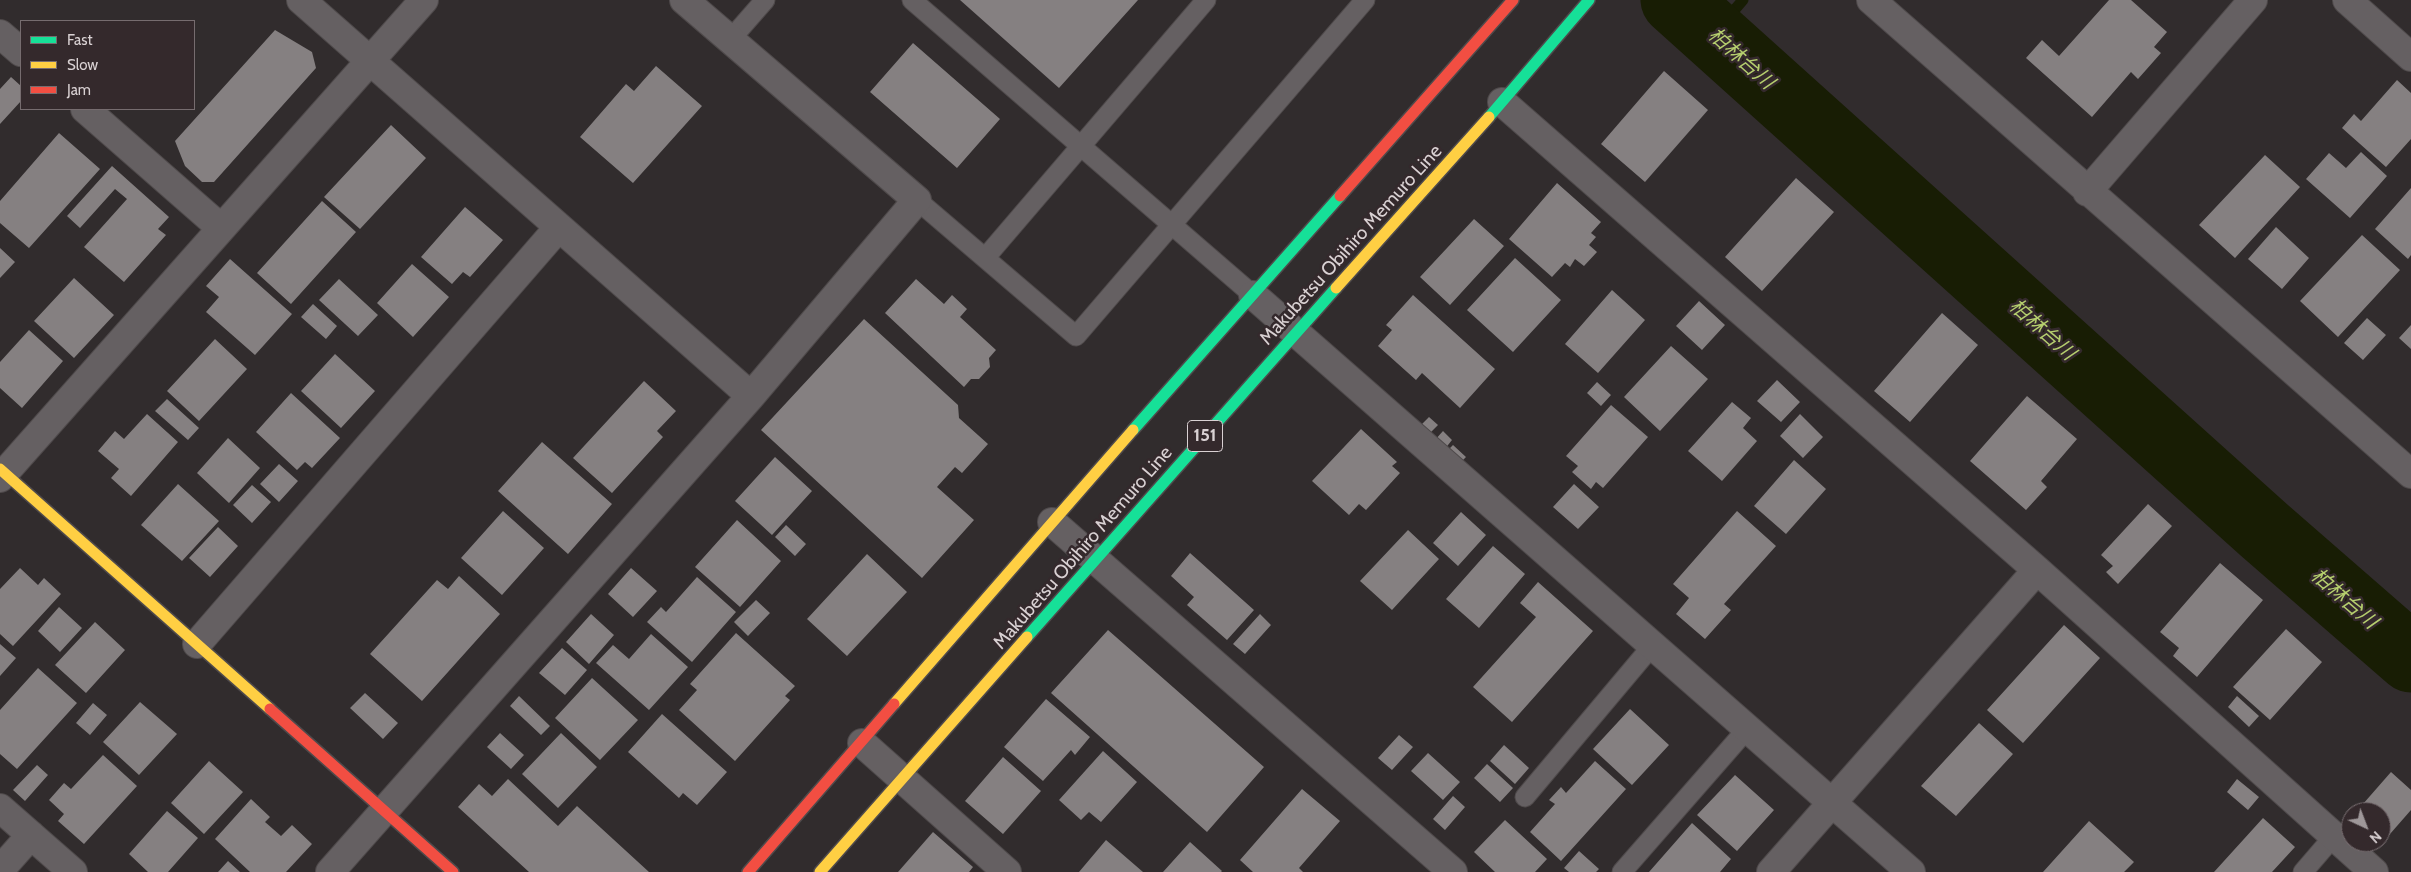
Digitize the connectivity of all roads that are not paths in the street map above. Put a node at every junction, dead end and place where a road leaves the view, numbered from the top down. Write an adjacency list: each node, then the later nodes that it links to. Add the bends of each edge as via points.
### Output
1 (301, 0): 17 (street)
2 (424, 0): 17 (street)
3 (684, 0): 14 (street)
4 (765, 0): 14 (lane)
5 (912, 0): 20 (lane)
6 (1206, 0): 20 (lane)
7 (1365, 0): 23 (lane)
8 (1513, 0): 27 (main road, Makubetsu Obihiro Memuro Line)
9 (1589, 0): 18 (main road, Makubetsu Obihiro Memuro Line / 151)
10 (1871, 0): 21 (street)
11 (2253, 0): 21 (street)
12 (2347, 0): 16 (street)
13 (0, 34): 15 (street)
14 (730, 40): 22 (street)
15 (20, 51)
16 (2411, 57)
17 (370, 62): 24 (street); 25 (street)
18 (1502, 102): 28 (main road, Makubetsu Obihiro Memuro Line / 151); 34 (street)
19 (86, 110): 25 (street)
20 (1081, 146): 23 (lane); 26 (lane)
21 (2087, 192): 31 (street)
22 (917, 200): 26 (lane); 29 (street)
23 (1172, 225): 26 (lane, via 1076,336); 27 (lane)
24 (559, 227): 29 (street); 35 (street)
25 (221, 228): 30 (street)
26 (985, 258)
27 (1253, 295): 28 (street); 32 (main road, Makubetsu Obihiro Memuro Line)
28 (1296, 334): 33 (main road, Makubetsu Obihiro Memuro Line / 151); 36 (street)
29 (751, 396): 43 (street)
30 (2, 473): 35 (main road)
31 (2411, 474)
32 (1052, 522): 33 (street); 38 (main road, Makubetsu Obihiro Memuro Line)
33 (1095, 559): 39 (main road, Makubetsu Obihiro Memuro Line / 151); 53 (street)
34 (2037, 570): 41 (street); 45 (street)
35 (197, 644): 43 (main road)
36 (1652, 646): 37 (street); 40 (lane)
37 (1747, 729): 41 (street); 54 (lane)
38 (862, 743): 39 (street); 50 (main road, Makubetsu Obihiro Memuro Line)
39 (902, 780): 51 (main road, Makubetsu Obihiro Memuro Line / 151); 52 (street)
40 (1525, 797)
41 (1831, 802): 55 (street); 56 (street)
42 (0, 808): 44 (street)
43 (385, 811): 48 (street); 49 (main road)
44 (31, 835): 46 (street); 47 (street)
45 (2334, 836): 57 (lane); 58 (street)
46 (0, 870)
47 (73, 872)
48 (330, 872)
49 (453, 872)
50 (748, 872)
51 (820, 872)
52 (1007, 872)
53 (1453, 872)
54 (1622, 872)
55 (1771, 872)
56 (1911, 872)
57 (2303, 872)
58 (2374, 872)

